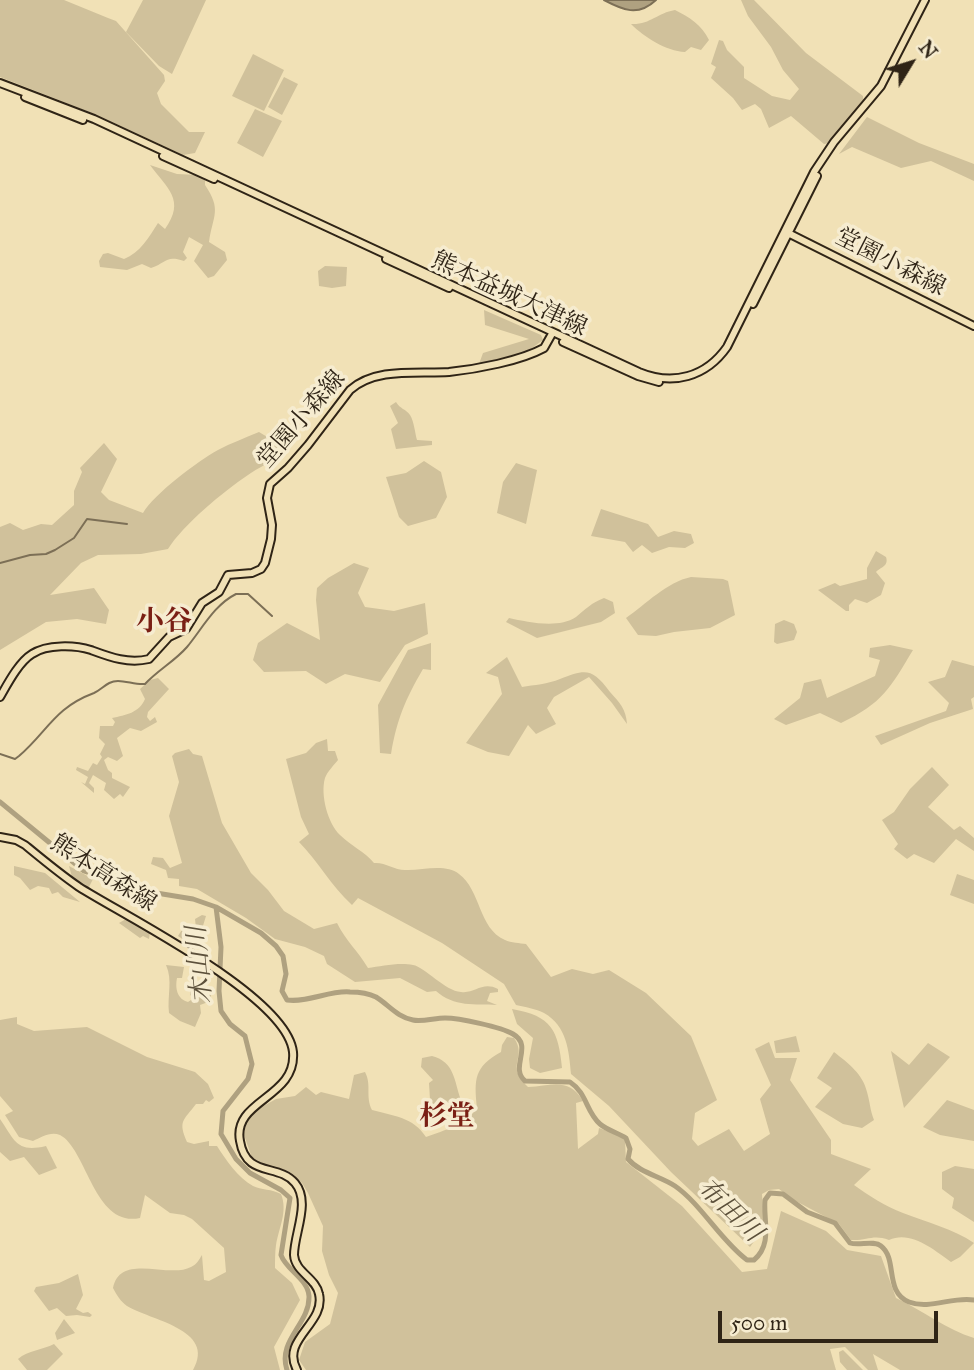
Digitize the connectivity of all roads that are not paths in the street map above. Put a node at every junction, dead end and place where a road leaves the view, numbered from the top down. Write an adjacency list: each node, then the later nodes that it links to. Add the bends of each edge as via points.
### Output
1 (925, 0): 3 (main road, 熊本益城大津線)
2 (0, 85): 6 (main road, 熊本益城大津線, via 95,124)
3 (874, 95): 4 (main road, 熊本益城大津線, via 817,175); 6 (main road, 熊本益城大津線, via 814,172 727,346 705,369 680,379 662,379)
4 (789, 233): 5 (main road, 堂園小森線); 6 (main road, 熊本益城大津線, via 727,353 700,376 678,383 648,380)
5 (974, 326)
6 (552, 334): 7 (main road, 堂園小森線, via 539,351 501,362 362,380 270,484 271,539 261,569 228,575 183,632 169,638 149,659 118,660 70,646 41,650 25,661)
7 (0, 697)
8 (0, 837): 9 (main road, 熊本高森線, via 25,845 78,886 226,975 289,1037 293,1061 285,1082 243,1119 239,1138 247,1160 292,1180 301,1195 295,1263 317,1288 320,1302 294,1346)
9 (297, 1370)

